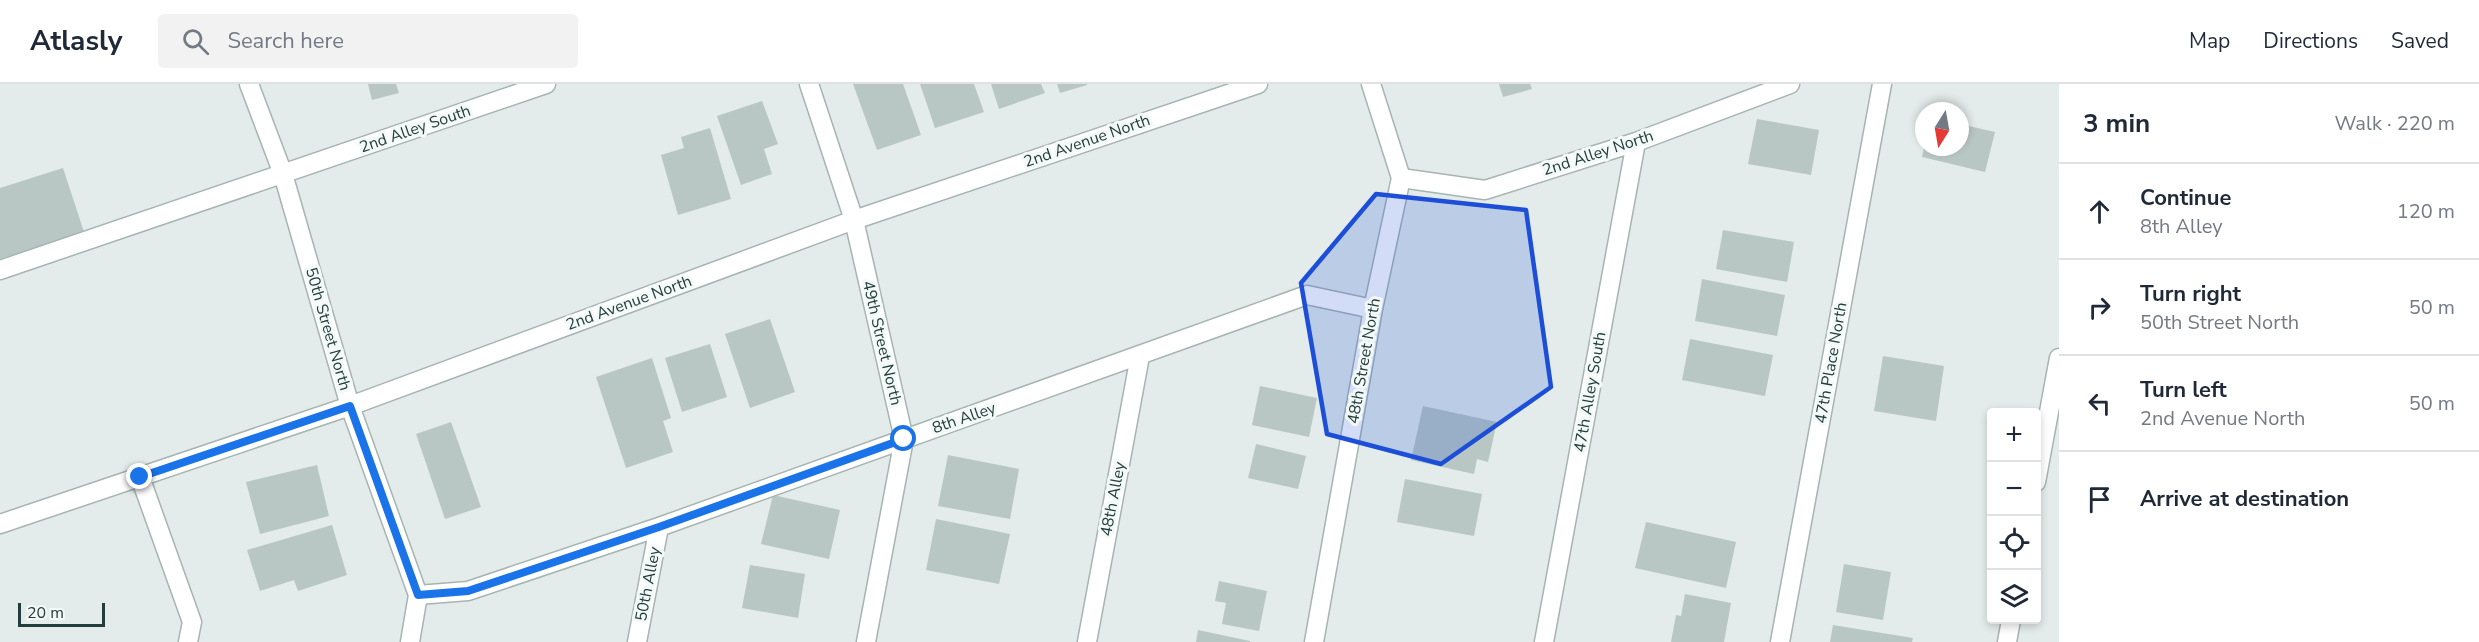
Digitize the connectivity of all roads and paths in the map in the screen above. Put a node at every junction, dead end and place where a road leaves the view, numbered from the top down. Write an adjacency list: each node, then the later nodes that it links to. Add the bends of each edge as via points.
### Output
1 (249, 84): 9 (street, 50th Street North)
2 (546, 84): 9 (street, 2nd Alley South)
3 (809, 84): 11 (street, 49th Street North)
4 (1258, 84): 11 (street, 2nd Avenue North)
5 (1371, 84): 10 (street, 48th Street North)
6 (1791, 84): 8 (street, 2nd Alley North)
7 (1882, 84): 31 (street, 47th Place North)
8 (1636, 142): 10 (street, 2nd Alley North, via 1485,190); 30 (street, 47th Alley South)
9 (283, 174): 12 (street, 2nd Alley South); 16 (street, 50th Street North)
10 (1401, 178): 13 (street, 48th Street North)
11 (854, 220): 16 (street, 2nd Avenue North); 17 (street, 49th Street North)
12 (0, 270)
13 (1373, 309): 14 (street, 8th Alley, via 1307,294); 29 (street, 48th Street North)
14 (1140, 356): 17 (street, 8th Alley); 28 (street, 48th Alley)
15 (2059, 358): 18 (street)
16 (350, 406): 19 (street, 2nd Avenue North); 22 (street, 50th Street North)
17 (904, 439): 21 (street, 8th Alley); 27 (street, 49th Street North)
18 (2041, 462)
19 (140, 477): 20 (street, 2nd Avenue North); 24 (street, via 192,622)
20 (0, 524)
21 (659, 527): 22 (street, 8th Alley, via 468,591); 26 (street, 50th Alley)
22 (418, 595): 25 (street, 50th Street North)
23 (2010, 624): 32 (street)
24 (188, 642)
25 (410, 642)
26 (637, 642)
27 (866, 642)
28 (1087, 642)
29 (1314, 642)
30 (1544, 642)
31 (1780, 642)
32 (2007, 642)

